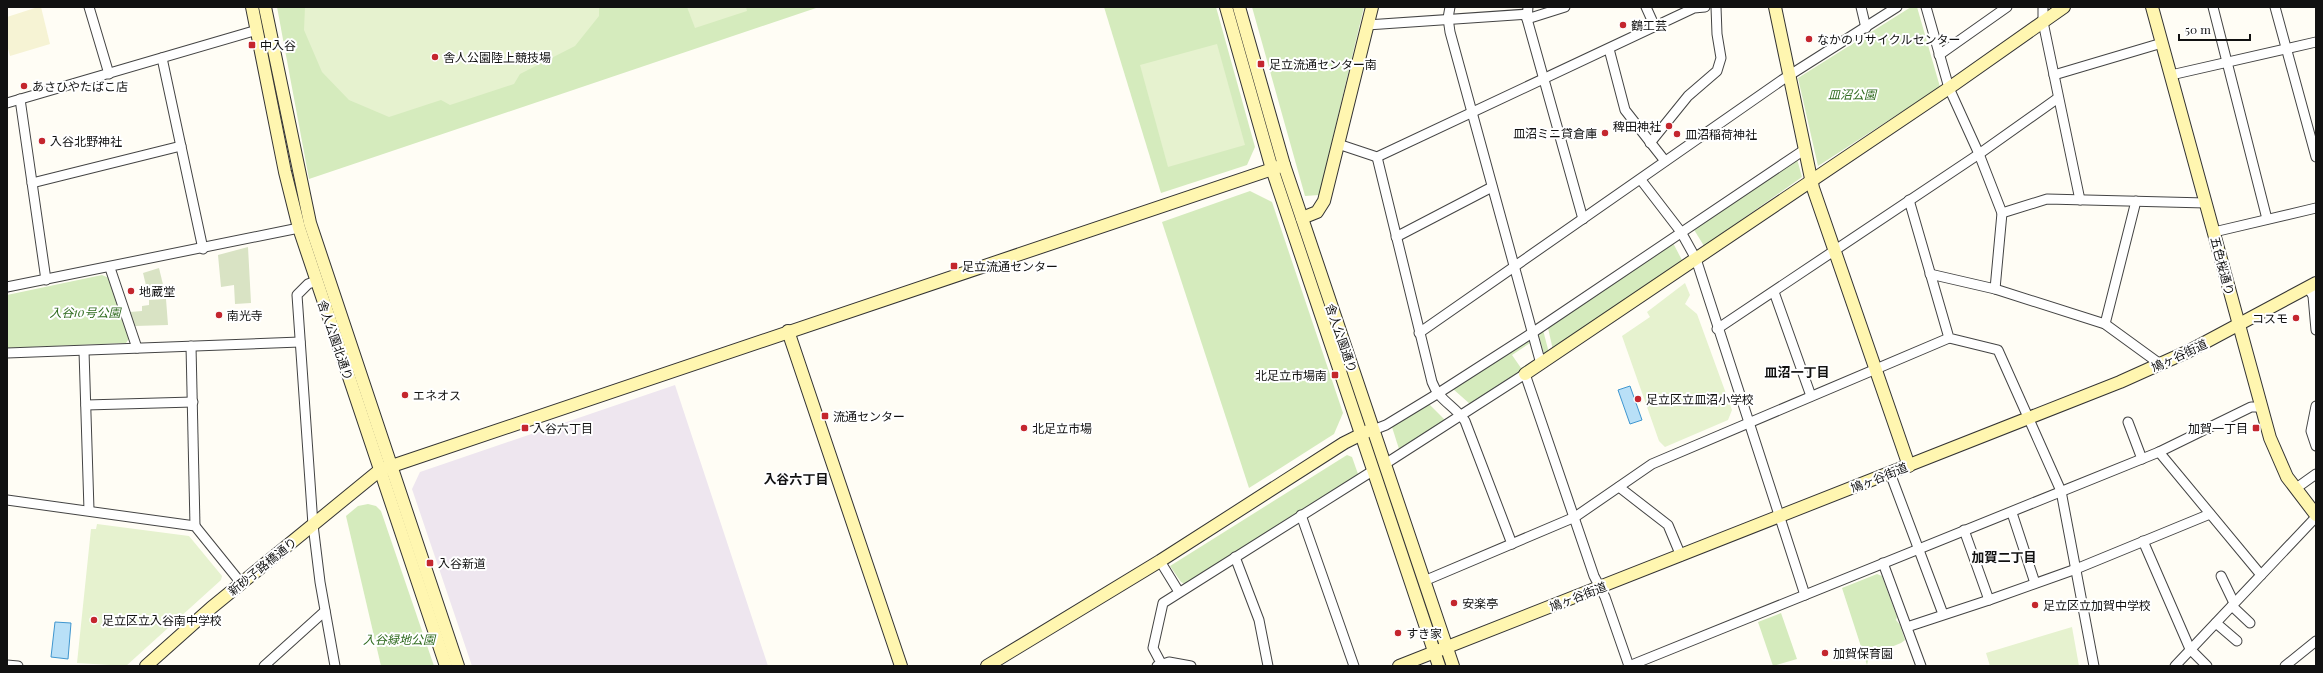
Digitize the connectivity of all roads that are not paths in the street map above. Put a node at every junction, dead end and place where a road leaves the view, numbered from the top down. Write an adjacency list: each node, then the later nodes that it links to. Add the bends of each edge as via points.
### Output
1 (89, 7): 36 (street)
2 (252, 7): 28 (street, 舎人公園北通り)
3 (265, 7): 119 (street, 舎人公園北通り, via 310,223)
4 (1226, 7): 55 (street, 舎人公園通り)
5 (1239, 7): 54 (street, 舎人公園通り)
6 (1372, 7): 25 (street)
7 (1450, 7): 23 (street)
8 (1565, 7): 22 (street)
9 (1646, 7): 26 (street)
10 (1704, 7): 26 (street, via 1694,8)
11 (1716, 7): 46 (street, via 1717,34 1722,58 1717,71 1688,96)
12 (1775, 7): 39 (street)
13 (1861, 7): 27 (street)
14 (1898, 7): 27 (street)
15 (1926, 7): 33 (street)
16 (2007, 7): 33 (street)
17 (2043, 7): 24 (street)
18 (2064, 7): 24 (street)
19 (2152, 7): 30 (street, 五色桜通り)
20 (2213, 7): 35 (street)
21 (2275, 7): 32 (street)
22 (1528, 13): 23 (street); 40 (street)
23 (1448, 18): 25 (street); 45 (street)
24 (2042, 22): 37 (street); 41 (street)
25 (1367, 25): 47 (street)
26 (1654, 27): 31 (street)
27 (1866, 28): 39 (street)
28 (257, 30): 34 (street); 69 (street, 舎人公園北通り, via 285,172)
29 (2316, 42): 32 (street)
30 (2162, 43): 37 (street); 38 (street, 五色桜通り)
31 (1609, 49): 40 (street); 46 (street, via 1625,110)
32 (2285, 49): 35 (street); 52 (street)
33 (1939, 54): 41 (street)
34 (162, 58): 36 (street); 48 (street)
35 (2227, 62): 38 (street); 68 (street)
36 (109, 74): 43 (street)
37 (2054, 75): 42 (street)
38 (2171, 75): 63 (street, 五色桜通り)
39 (1789, 77): 49 (street); 53 (street)
40 (1543, 78): 45 (street); 67 (street)
41 (1949, 88): 50 (street); 57 (street)
42 (2058, 98): 50 (street); 61 (street)
43 (20, 99): 44 (street); 58 (street)
44 (7, 103)
45 (1472, 112): 51 (street); 59 (street)
46 (1650, 143): 53 (street)
47 (1338, 144): 51 (street); 66 (street, via 1322,208)
48 (181, 146): 58 (street); 73 (street)
49 (1804, 150): 57 (street); 70 (street)
50 (1979, 154): 60 (street); 65 (street)
51 (1377, 156): 72 (street)
52 (2316, 157)
53 (1665, 161): 56 (street)
54 (1284, 165): 55 (street); 66 (street, 舎人公園通り)
55 (1272, 169): 89 (street); 113 (street, 舎人公園通り)
56 (1640, 180): 67 (street); 70 (street)
57 (1811, 181): 74 (street); 75 (street)
58 (32, 183): 79 (street)
59 (1492, 187): 72 (street); 76 (street)
60 (1909, 200): 74 (street); 78 (street)
61 (2080, 200): 62 (street); 65 (street, via 2048,199)
62 (2136, 201): 63 (street); 85 (street)
63 (2206, 203): 71 (street, 五色桜通り)
64 (2316, 208): 68 (street)
65 (2002, 213): 83 (street)
66 (1302, 218): 112 (street, 舎人公園通り)
67 (1583, 219): 76 (street)
68 (2268, 219): 71 (street)
69 (299, 228): 73 (street); 80 (street, 舎人公園北通り)
70 (1681, 232): 75 (street); 91 (street)
71 (2214, 232): 86 (street, 五色桜通り)
72 (1396, 237): 90 (street)
73 (203, 249): 77 (street)
74 (1834, 250): 84 (street); 100 (street)
75 (1696, 260): 87 (street); 98 (street)
76 (1514, 266): 90 (street); 91 (street)
77 (110, 268): 79 (street); 95 (street)
78 (1930, 274): 83 (street); 92 (street)
79 (46, 280): 82 (street)
80 (316, 281): 93 (street, via 308,284 297,295); 119 (street, 舎人公園北通り)
81 (2312, 285): 86 (street, 鳩ヶ谷街道); 88 (street)
82 (7, 288)
83 (1995, 290): 85 (street)
84 (1774, 292): 87 (street); 103 (street)
85 (2105, 324): 99 (street)
86 (2239, 325): 99 (street, 鳩ヶ谷街道); 107 (street, 五色桜通り)
87 (1717, 329): 110 (street)
88 (2316, 330)
89 (788, 331): 119 (street); 173 (street)
90 (1419, 333): 102 (street)
91 (1532, 333): 98 (street); 102 (street)
92 (1949, 338): 100 (street); 109 (street, via 1998,350)
93 (300, 342): 94 (street); 134 (street)
94 (191, 346): 95 (street); 104 (street)
95 (137, 348): 96 (street)
96 (84, 351): 97 (street); 105 (street)
97 (7, 353)
98 (1542, 364): 101 (street)
99 (2160, 364): 109 (street, 鳩ヶ谷街道)
100 (1875, 369): 103 (street); 118 (street)
101 (1526, 374): 108 (street); 132 (street)
102 (1437, 394): 108 (street); 112 (street, via 1386,425)
103 (1811, 396): 110 (street)
104 (192, 402): 105 (street); 135 (street)
105 (86, 405): 127 (street)
106 (2316, 406): 114 (street, via 2311,431)
107 (2261, 407): 115 (street, via 2251,408); 124 (street, 五色桜通り, via 2279,462)
108 (1462, 416): 117 (street); 138 (street)
109 (2028, 418): 118 (street, 鳩ヶ谷街道); 125 (street)
110 (1750, 422): 123 (street, via 1652,464); 133 (street)
111 (2128, 422): 116 (street)
112 (1373, 430): 113 (street); 117 (street, 舎人公園通り)
113 (1362, 434): 120 (street, 舎人公園通り); 142 (street)
114 (2316, 446)
115 (2159, 452): 116 (street); 129 (street)
116 (2142, 459): 125 (street)
117 (1385, 464): 147 (street, 舎人公園通り)
118 (1909, 466): 121 (street, 鳩ヶ谷街道)
119 (385, 468): 134 (street, 新砂子路橋通り); 171 (street, 舎人公園北通り); 172 (street, 舎人公園北通り)
120 (1374, 470): 130 (street); 164 (street, 舎人公園通り)
121 (1890, 473): 133 (street, 鳩ヶ谷街道); 139 (street)
122 (2316, 474): 124 (street)
123 (1619, 487): 132 (street); 140 (street, via 1668,525)
124 (2295, 489): 131 (street, 五色桜通り)
125 (2061, 491): 128 (street); 144 (street)
126 (7, 500): 127 (street)
127 (89, 510): 135 (street)
128 (2012, 512): 136 (street); 149 (street)
129 (2210, 514): 137 (street); 145 (street)
130 (1300, 515): 141 (street); 177 (street)
131 (2316, 516): 145 (street)
132 (1575, 517): 138 (street); 150 (street, via 1594,576)
133 (1780, 517): 140 (street, 鳩ヶ谷街道); 152 (street)
134 (313, 525): 148 (street, 新砂子路橋通り); 155 (street)
135 (195, 526): 148 (street)
136 (1964, 530): 139 (street); 153 (street)
137 (2144, 541): 144 (street); 163 (street)
138 (1512, 544): 147 (street)
139 (1918, 548): 143 (street); 156 (street)
140 (1682, 556): 150 (street, 鳩ヶ谷街道)
141 (1235, 557): 151 (street); 176 (street, via 1259,620)
142 (1160, 561): 151 (street); 174 (street)
143 (1883, 563): 152 (street); 159 (street)
144 (2076, 569): 149 (street); 184 (street)
145 (2261, 575): 154 (street)
146 (2220, 576): 154 (street)
147 (1424, 581): 162 (street, 舎人公園通り)
148 (241, 583): 168 (street, 新砂子路橋通り)
149 (2035, 583): 153 (street)
150 (1601, 587): 162 (street, 鳩ヶ谷街道); 182 (street)
151 (1180, 592): 166 (street, via 1163,603 1153,648)
152 (1805, 595): 182 (street)
153 (1989, 600): 156 (street)
154 (2233, 604): 157 (street); 158 (street)
155 (324, 611): 169 (street); 170 (street)
156 (1943, 614): 159 (street)
157 (2216, 623): 160 (street); 163 (street)
158 (2250, 623)
159 (1907, 626): 183 (street)
160 (2236, 641)
161 (2316, 641): 187 (street)
162 (1446, 648): 164 (street, 鳩ヶ谷街道); 181 (street, 舎人公園通り)
163 (2190, 649): 185 (street); 186 (street)
164 (1434, 653): 178 (street, 鳩ヶ谷街道); 179 (street, 鳩ヶ谷街道); 180 (street, 舎人公園通り)
165 (7, 665): 167 (street)
166 (1159, 665): 175 (street, via 1169,662)
167 (18, 666)
168 (146, 666)
169 (264, 666)
170 (335, 666)
171 (446, 666)
172 (458, 666)
173 (901, 666)
174 (987, 666)
175 (1191, 666)
176 (1268, 666)
177 (1354, 666)
178 (1398, 666)
179 (1408, 666)
180 (1439, 666)
181 (1453, 666)
182 (1629, 666)
183 (1921, 666)
184 (2094, 666)
185 (2174, 666)
186 (2207, 666)
187 (2285, 666)

